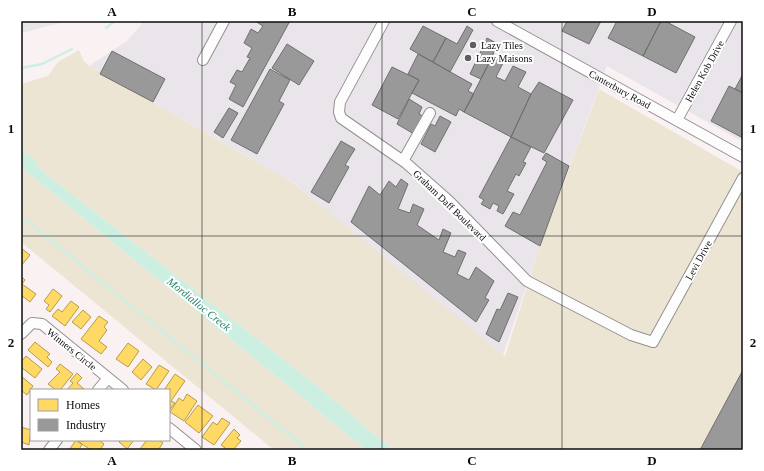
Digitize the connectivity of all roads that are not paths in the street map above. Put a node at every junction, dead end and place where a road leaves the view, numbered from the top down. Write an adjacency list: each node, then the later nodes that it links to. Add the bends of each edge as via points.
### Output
1 (224, 21): 5 (street)
2 (384, 21): 9 (street, Graham Daff Boulevard, via 340,102 339,112 341,118)
3 (497, 21): 7 (street, Canterbury Road)
4 (731, 21): 7 (street, Helen Kob Drive)
5 (203, 60)
6 (430, 112): 9 (street)
7 (676, 120): 8 (street, Canterbury Road)
8 (743, 157)
9 (403, 161): 12 (street, Graham Daff Boulevard, via 449,201 527,281 631,335)
10 (743, 178): 12 (street, Levi Drive)
11 (21, 334): 13 (street, Winners Circle, via 32,323 42,324)
12 (653, 342)
13 (108, 378): 14 (street); 15 (street, Winners Circle)
14 (99, 389)
15 (122, 389)
16 (170, 429): 19 (street)
17 (57, 441): 18 (street)
18 (49, 450)
19 (196, 450)

